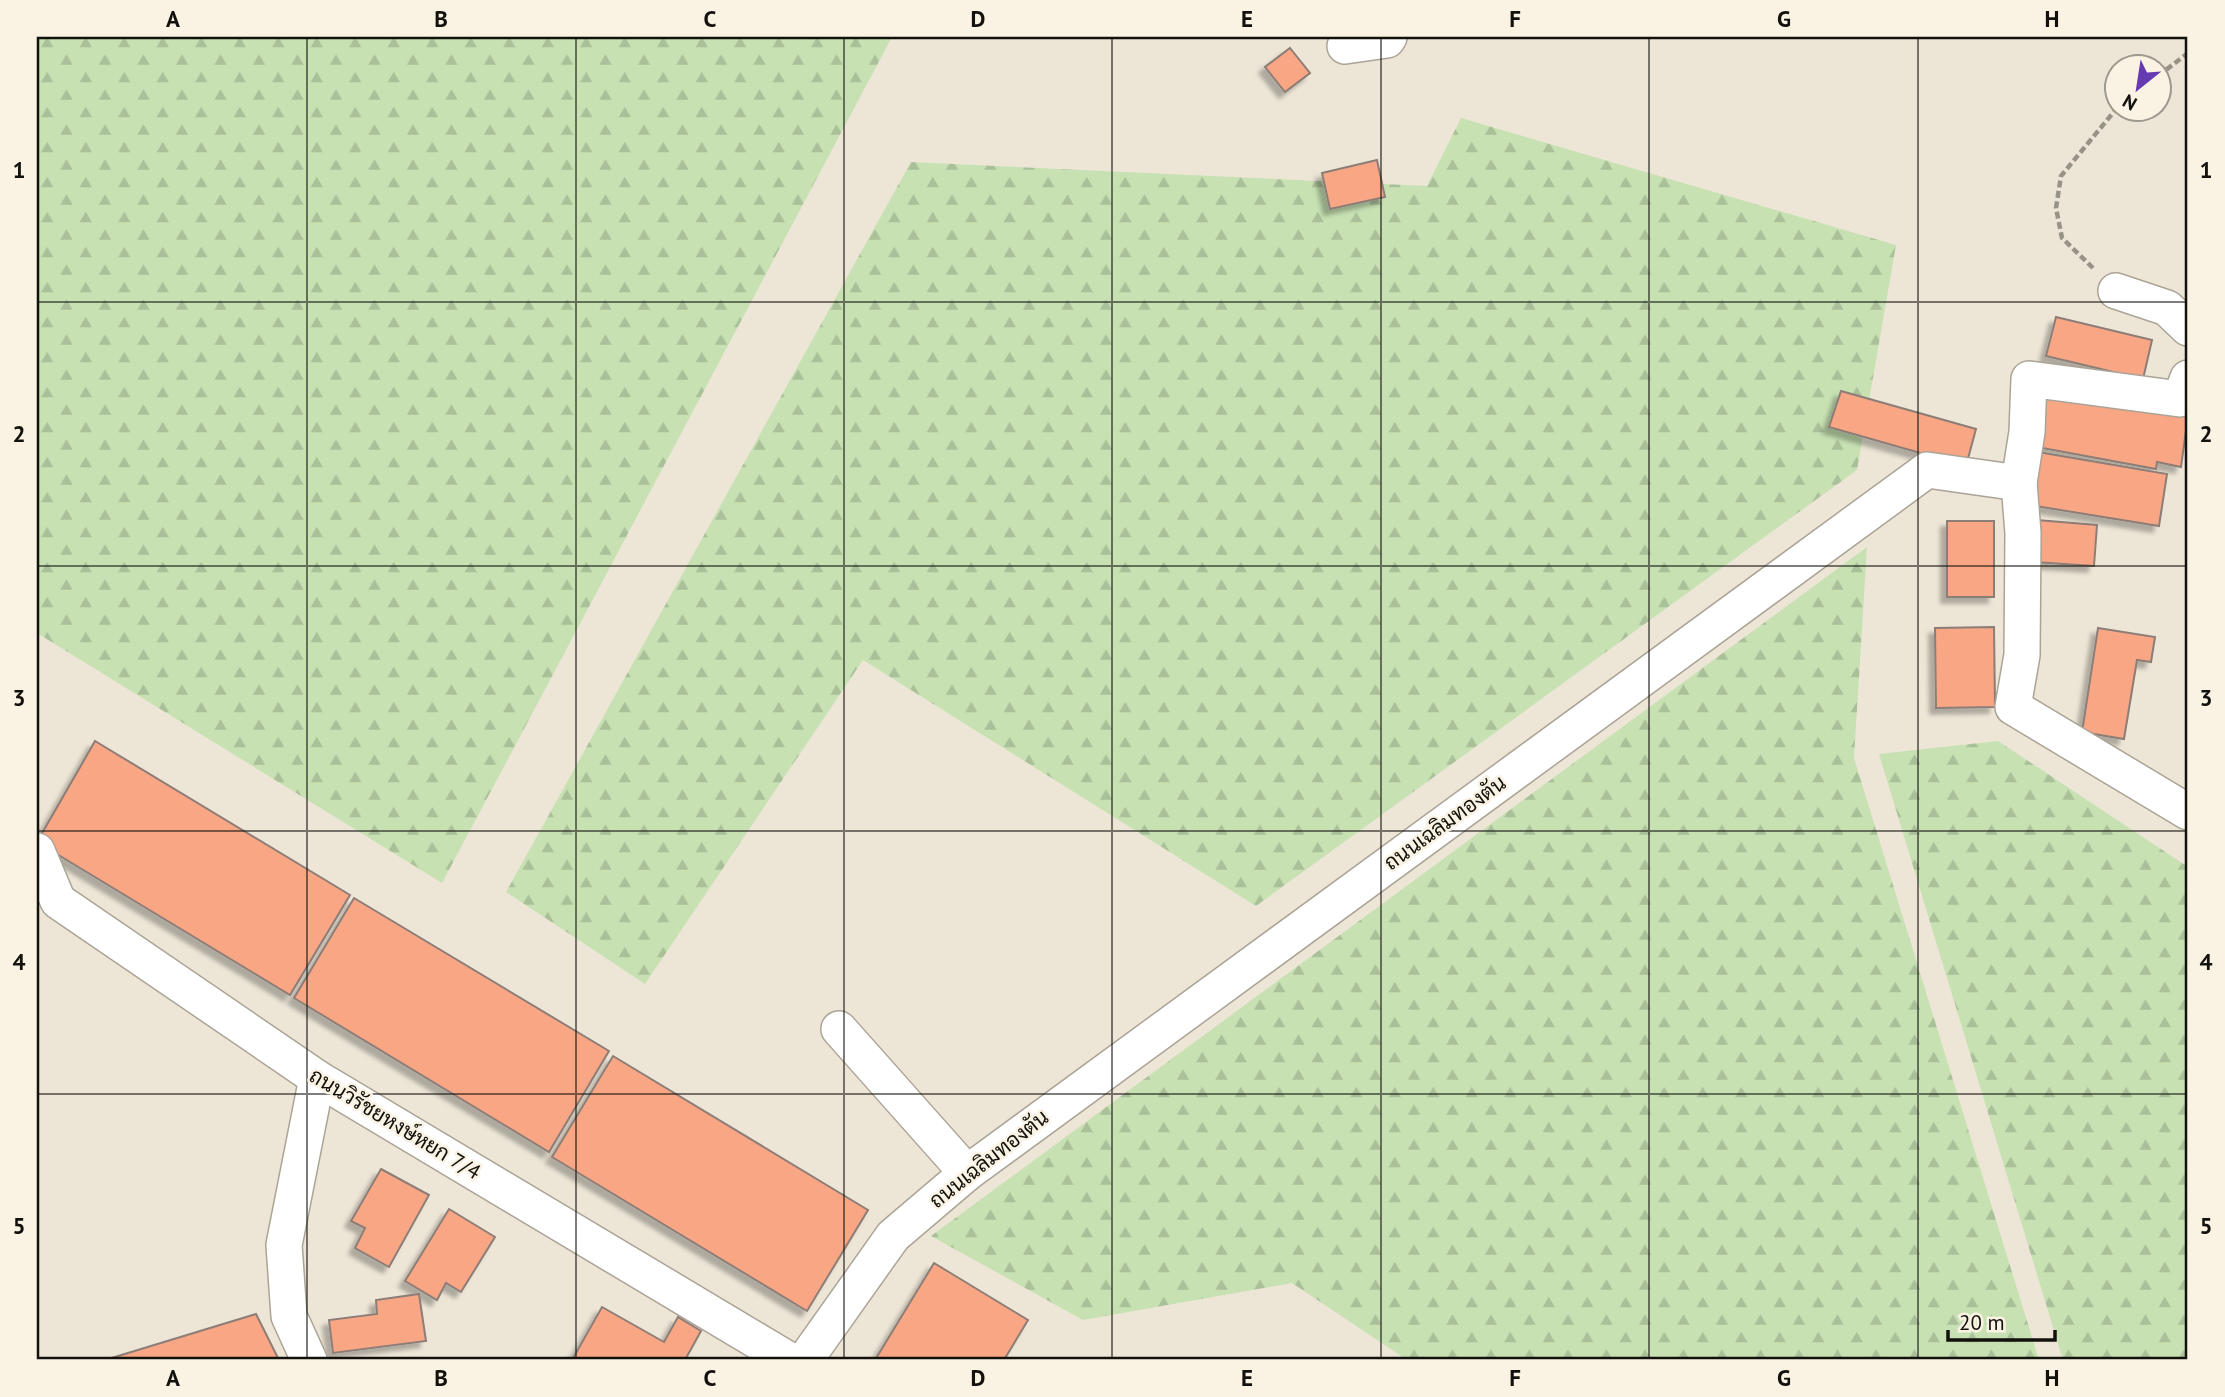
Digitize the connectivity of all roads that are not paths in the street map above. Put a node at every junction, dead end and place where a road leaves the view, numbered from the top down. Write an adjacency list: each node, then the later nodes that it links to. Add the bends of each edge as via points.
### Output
1 (1389, 37): 2 (street)
2 (1345, 46)
3 (2116, 290): 4 (street, via 2167,308)
4 (2188, 328)
5 (2188, 378): 6 (street, via 2180,400 2029,379)
6 (2019, 483): 7 (street, via 2022,655 2013,707); 11 (street, ถนนเฉลิมทองตัน, via 1927,470)
7 (2188, 812)
8 (37, 851): 10 (street, ถนนวิรัชยหงษ์หยก 7/4, via 58,901)
9 (839, 1029): 11 (street)
10 (317, 1078): 12 (street, via 284,1245 289,1316); 13 (street, ถนนวิรัชยหงษ์หยก 7/4)
11 (967, 1173): 14 (street, ถนนเฉลิมทองตัน, via 893,1236)
12 (309, 1360)
13 (789, 1360)
14 (805, 1360)

